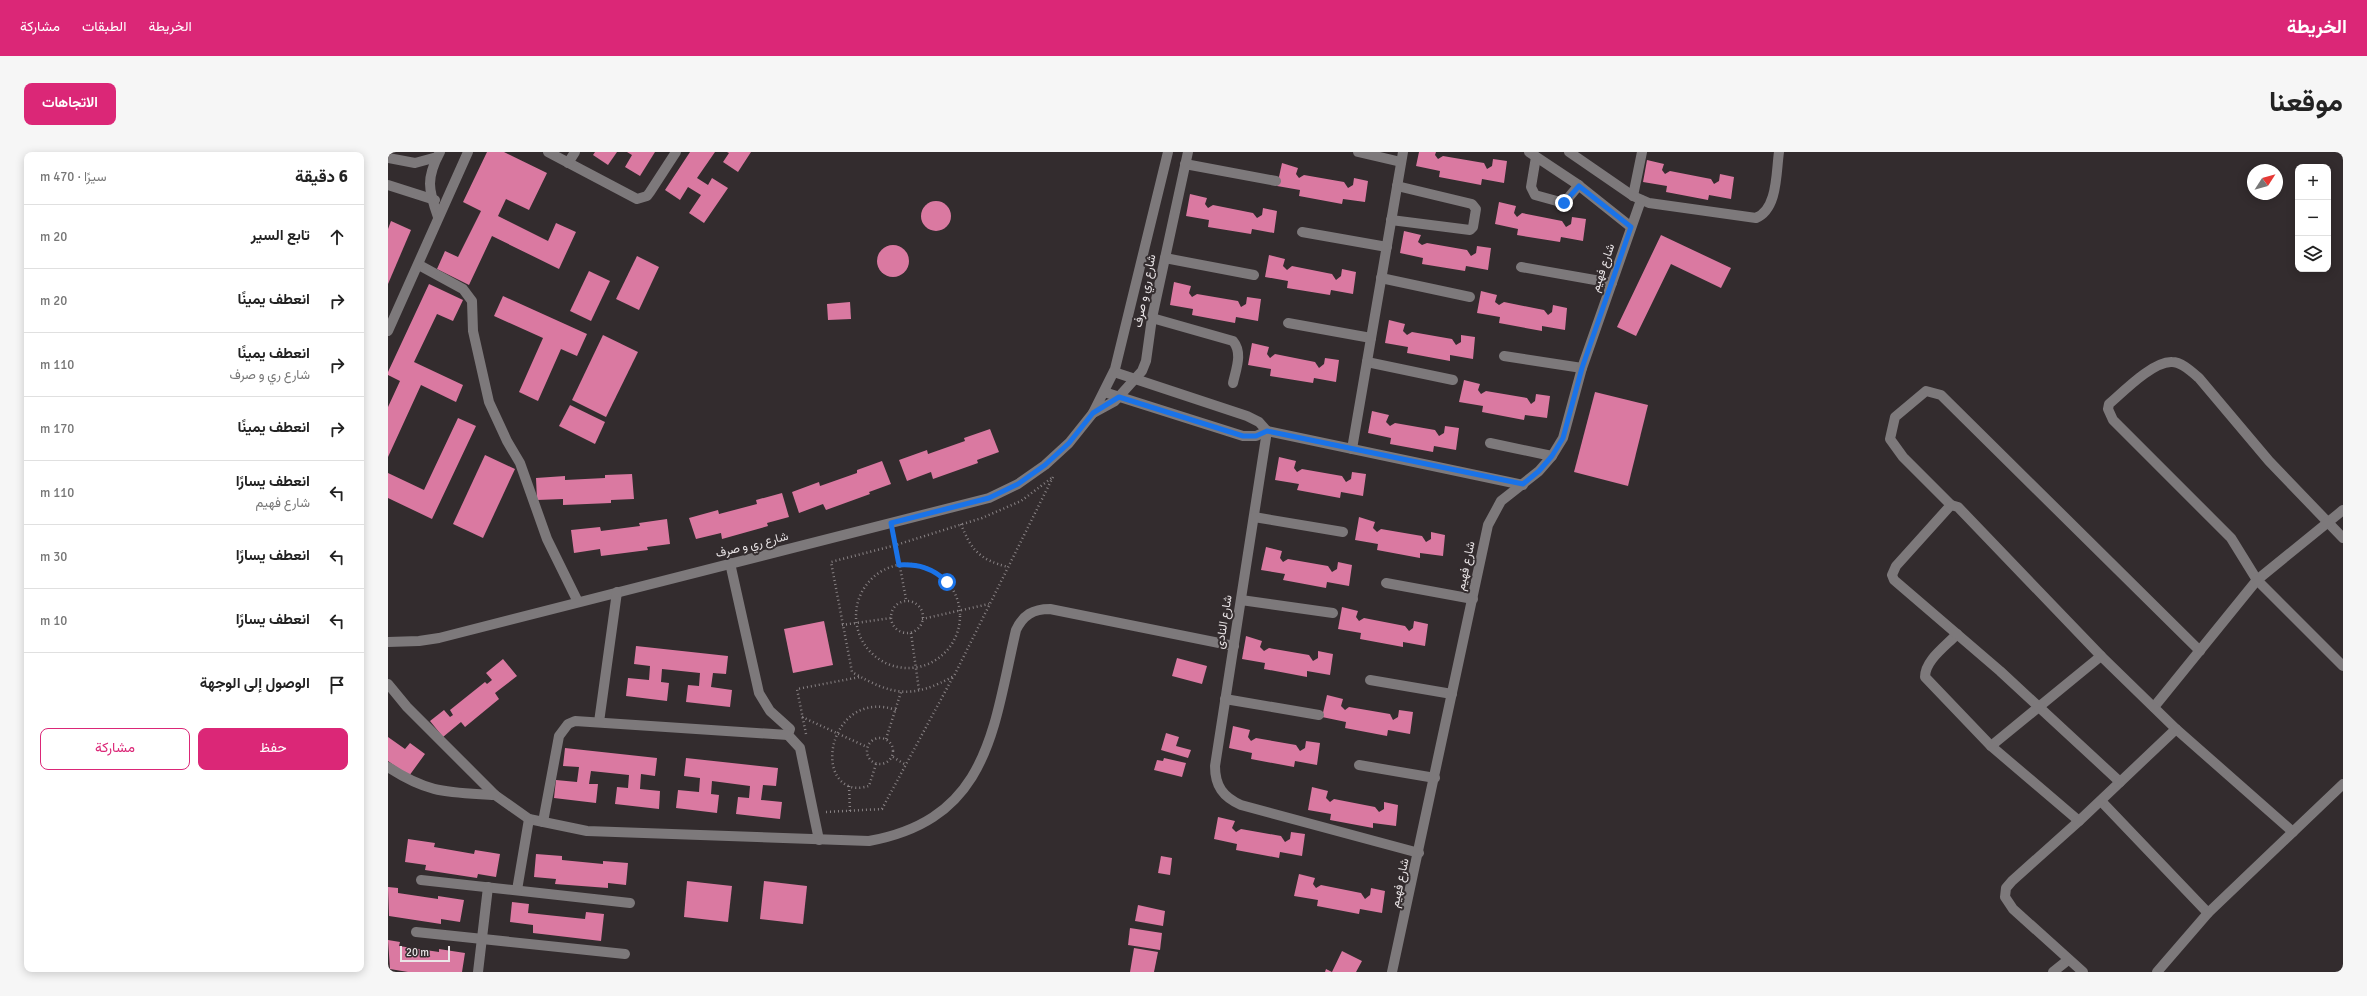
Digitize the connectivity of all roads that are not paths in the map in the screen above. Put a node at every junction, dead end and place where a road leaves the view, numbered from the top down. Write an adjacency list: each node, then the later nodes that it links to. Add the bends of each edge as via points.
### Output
1 (468, 152): 23 (street)
2 (548, 152): 15 (street)
3 (575, 152): 15 (street)
4 (676, 152): 15 (street, via 650,192 638,199)
5 (1168, 152): 43 (street, شارع ري و صرف)
6 (1188, 152): 16 (street, شارع ري و صرف)
7 (1358, 152): 13 (street)
8 (1569, 152): 21 (street)
9 (1642, 152): 21 (street, شارع فهيم)
10 (1779, 152): 21 (street, via 1771,205 1763,215 1756,218 1668,207)
11 (438, 154): 14 (street, via 415,163); 22 (street, via 429,177)
12 (1533, 155): 20 (street); 20 (street, via 1531,187 1535,195 1564,203)
13 (1402, 157): 19 (street)
14 (388, 158)
15 (568, 163)
16 (1185, 164): 17 (street); 29 (street, شارع ري و صرف)
17 (1276, 180)
18 (388, 185): 22 (street)
19 (1397, 186): 25 (street); 25 (street, via 1472,204 1476,207 1475,215 1472,229 1468,230)
20 (1579, 186): 26 (street)
21 (1637, 198): 26 (street, شارع فهيم)
22 (431, 199): 23 (street); 24 (street)
23 (444, 203): 24 (street)
24 (438, 217): 30 (street)
25 (1391, 220): 28 (street)
26 (1631, 227): 34 (street, شارع فهيم)
27 (1302, 232): 28 (street)
28 (1387, 247): 33 (street)
29 (1165, 258): 32 (street); 36 (street, شارع ري و صرف)
30 (419, 265): 38 (street); 67 (street, via 463,289 472,301 473,331 489,402 520,463 547,538)
31 (1521, 267): 34 (street)
32 (1254, 276)
33 (1381, 278): 35 (street); 39 (street)
34 (1612, 283): 42 (street, شارع فهيم)
35 (1470, 297)
36 (1152, 318): 44 (street, شارع ري و صرف, via 1146,361 1142,372); 46 (street, via 1233,341 1239,356)
37 (1288, 323): 39 (street)
38 (388, 331)
39 (1371, 338): 41 (street)
40 (1504, 356): 42 (street)
41 (1367, 362): 45 (street); 52 (street)
42 (1582, 368): 53 (street, شارع فهيم, via 1570,418 1563,438)
43 (1114, 372): 44 (street); 47 (street, شارع ري و صرف)
44 (1135, 379): 48 (street, شارع ري و صرف); 50 (street, via 1247,416 1259,422)
45 (1453, 380)
46 (1233, 383)
47 (1104, 392): 48 (street); 49 (street, شارع ري و صرف)
48 (1119, 397): 49 (street, شارع ري و صرف); 50 (street, via 1243,436 1256,436)
49 (1093, 413): 61 (street, شارع ري و صرف, via 1069,443 1045,465 1018,484 989,498)
50 (1267, 431): 52 (street); 57 (street, شارع النادى)
51 (1490, 443): 53 (street)
52 (1352, 449): 54 (street)
53 (1552, 456): 54 (street, شارع فهيم)
54 (1523, 484): 65 (street, شارع فهيم, via 1511,492 1493,512)
55 (1950, 505): 69 (street, via 1896,566 1892,575 1898,585); 72 (street, via 1903,457 1890,439 1895,417 1926,391 1941,394); 73 (street, via 1958,507)
56 (2343, 510): 58 (street)
57 (1254, 517): 59 (street); 66 (street, شارع النادى)
58 (2327, 523): 60 (street); 62 (street); 62 (street, via 2269,461 2199,378 2187,368 2174,362 2163,363 2131,385 2108,404 2113,420 2231,538)
59 (1343, 532)
60 (2343, 538)
61 (730, 563): 64 (street, شارع ري و صرف); 84 (street, via 759,693 770,711 790,730)
62 (2257, 580): 72 (street); 74 (street)
63 (1386, 583): 65 (street)
64 (617, 592): 67 (street, شارع ري و صرف); 82 (street)
65 (1473, 599): 77 (street, شارع فهيم)
66 (1241, 600): 68 (street); 71 (street, شارع النادى)
67 (578, 602): 70 (street, شارع ري و صرف, via 439,638 419,642)
68 (1333, 614)
69 (1957, 634): 79 (street); 85 (street, via 1929,663 1925,669 1926,677)
70 (388, 642)
71 (1234, 646): 78 (street, شارع النادى); 97 (street, via 1050,609 1033,611 1016,630 991,738 980,764 961,793 929,821 890,837 869,841)
72 (2200, 651): 80 (street)
73 (2101, 656): 79 (street); 80 (street)
74 (2343, 666)
75 (1370, 680): 77 (street)
76 (388, 684): 91 (street, via 407,707)
77 (1452, 694): 88 (street, شارع فهيم)
78 (1225, 699): 81 (street); 98 (street, شارع النادى, via 1215,776 1224,794 1241,805)
79 (2040, 707): 85 (street); 89 (street)
80 (2154, 707): 83 (street)
81 (1319, 716)
82 (599, 722): 84 (street); 95 (street, via 575,721 562,729)
83 (2176, 729): 89 (street); 96 (street)
84 (788, 735): 97 (street, via 800,748)
85 (1991, 746): 94 (street)
86 (1359, 765): 88 (street)
87 (388, 767): 91 (street, via 412,782 430,789)
88 (1435, 778): 98 (street, شارع فهيم)
89 (2120, 782): 92 (street)
90 (2343, 784): 96 (street)
91 (495, 795): 93 (street)
92 (2101, 801): 94 (street); 103 (street)
93 (529, 819): 95 (street); 101 (street)
94 (2079, 821): 107 (street, via 2012,881 2006,888 2005,897 2012,909)
95 (542, 822): 97 (street, via 587,831)
96 (2293, 832): 103 (street)
97 (819, 840)
98 (1419, 852): 109 (street, شارع فهيم)
99 (421, 880): 100 (street)
100 (488, 887): 101 (street); 105 (street)
101 (518, 890): 102 (street)
102 (630, 903)
103 (2208, 912): 112 (street)
104 (416, 932): 105 (street)
105 (482, 939): 106 (street); 108 (street)
106 (625, 954)
107 (2068, 960): 110 (street); 111 (street)
108 (478, 972)
109 (1392, 972)
110 (2053, 972)
111 (2083, 972)
112 (2157, 972)

